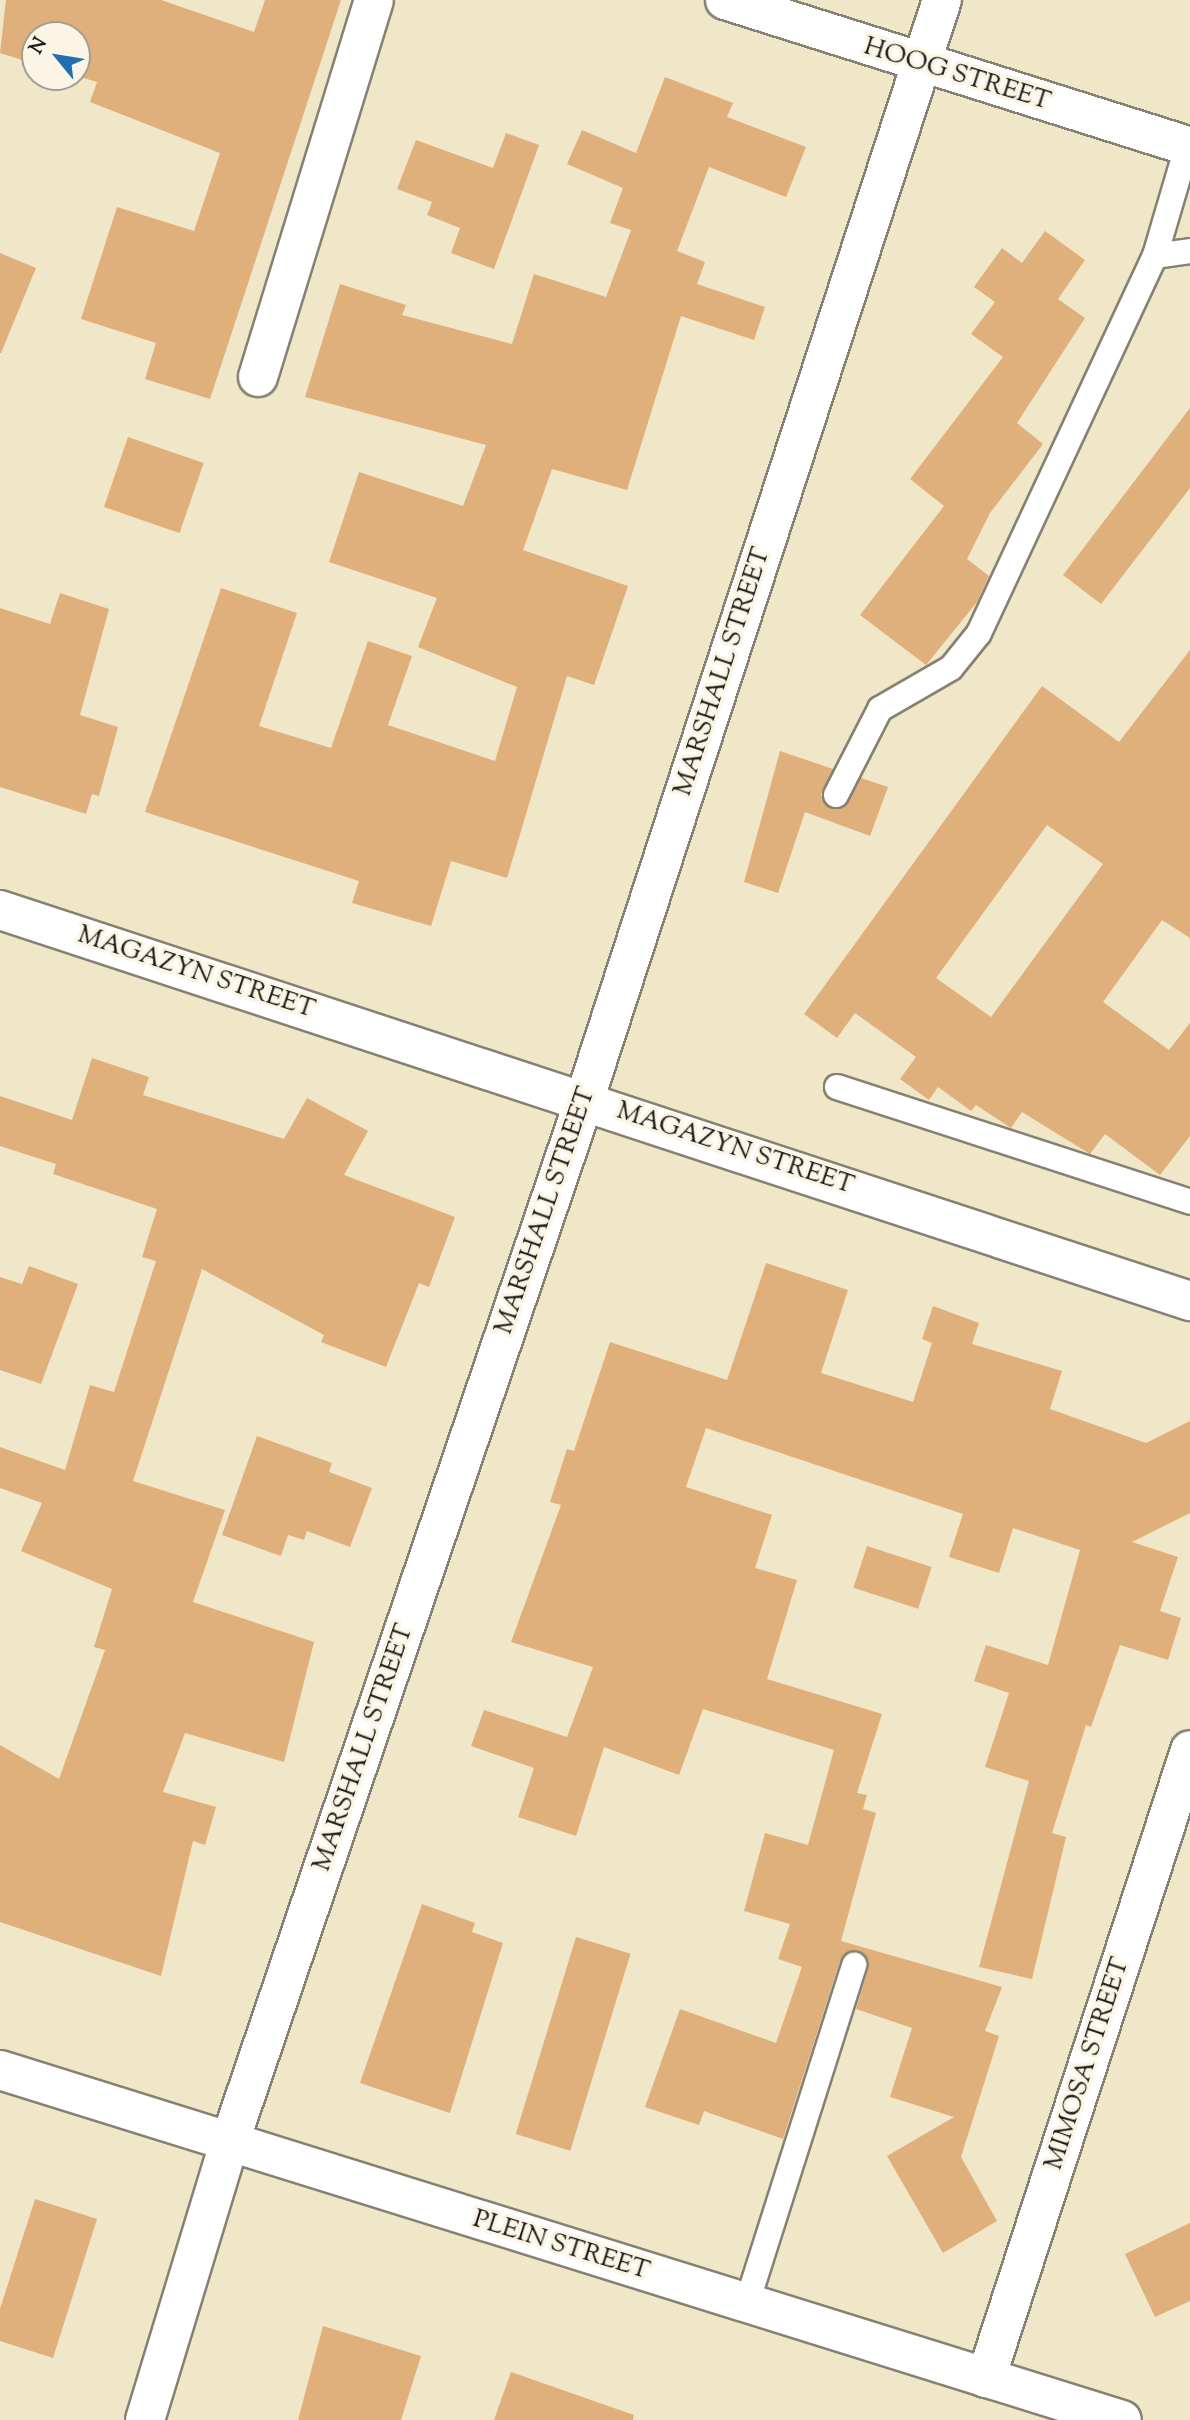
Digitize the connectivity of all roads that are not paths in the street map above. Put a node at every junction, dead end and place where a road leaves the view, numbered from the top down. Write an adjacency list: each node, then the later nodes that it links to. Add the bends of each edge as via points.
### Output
1 (374, 0): 8 (street)
2 (725, 0): 4 (street, HOOG STREET)
3 (942, 0): 4 (street, MARSHALL STREET)
4 (921, 64): 5 (street, HOOG STREET); 12 (street, MARSHALL STREET)
5 (1189, 147): 7 (lane)
6 (1190, 251): 7 (lane)
7 (1155, 256): 9 (lane, via 979,633 951,668 880,709)
8 (258, 377)
9 (836, 795)
10 (0, 910): 12 (street, MAGAZYN STREET)
11 (837, 1087): 13 (lane)
12 (585, 1098): 14 (street, MAGAZYN STREET); 18 (street, MARSHALL STREET)
13 (1190, 1202)
14 (1190, 1301)
15 (1190, 1750): 20 (street, MIMOSA STREET)
16 (854, 1965): 19 (lane)
17 (0, 2070): 18 (street, PLEIN STREET)
18 (229, 2144): 19 (street, PLEIN STREET); 21 (street, MARSHALL STREET)
19 (747, 2303): 20 (street, PLEIN STREET)
20 (986, 2378): 22 (street, PLEIN STREET)
21 (145, 2420)
22 (1122, 2420)

